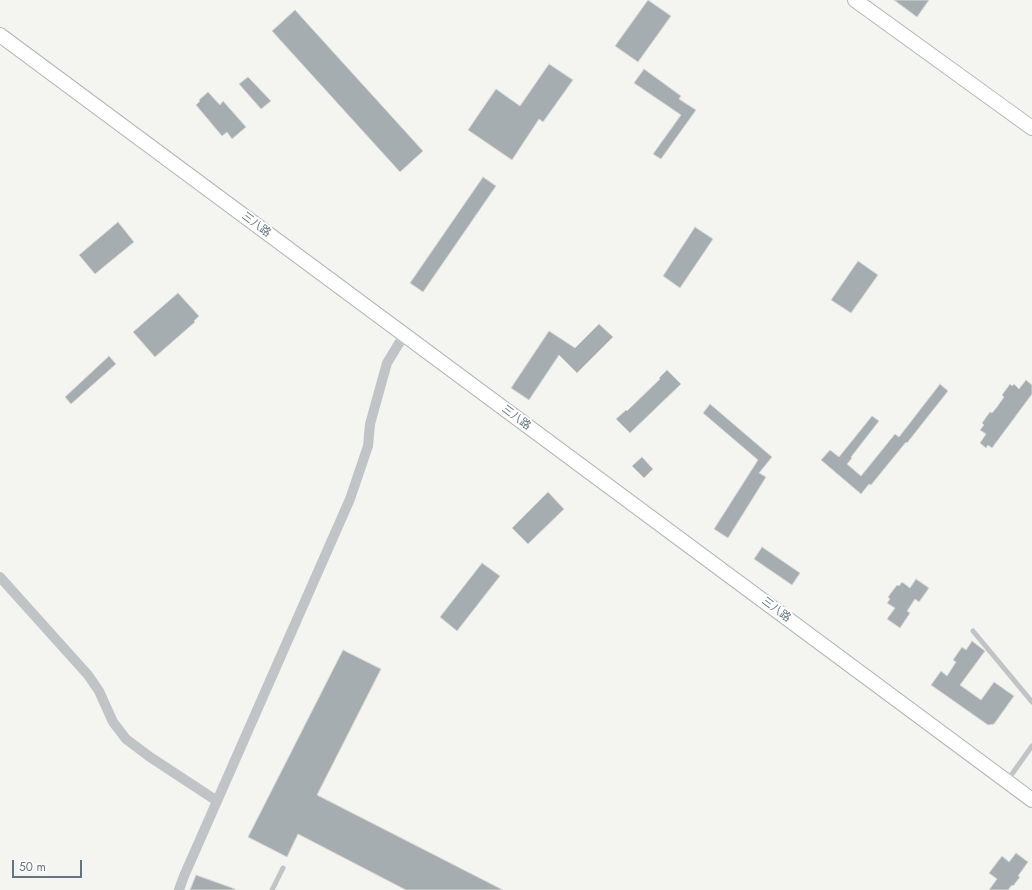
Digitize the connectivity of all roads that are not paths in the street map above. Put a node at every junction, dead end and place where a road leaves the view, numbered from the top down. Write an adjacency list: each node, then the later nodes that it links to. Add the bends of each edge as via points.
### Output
1 (854, 0): 3 (main road)
2 (0, 35): 4 (main road, 三八路)
3 (1032, 128)
4 (404, 335): 9 (main road, 三八路); 11 (street, via 387,363 370,424 368,446 350,499)
5 (0, 577): 11 (street, via 88,676 99,691 113,722 126,739)
6 (973, 631): 7 (lane)
7 (1032, 702)
8 (1032, 746): 9 (lane)
9 (1007, 781): 10 (main road, 三八路)
10 (1032, 800)
11 (217, 801): 13 (street)
12 (283, 868): 14 (lane)
13 (179, 890)
14 (272, 890)

